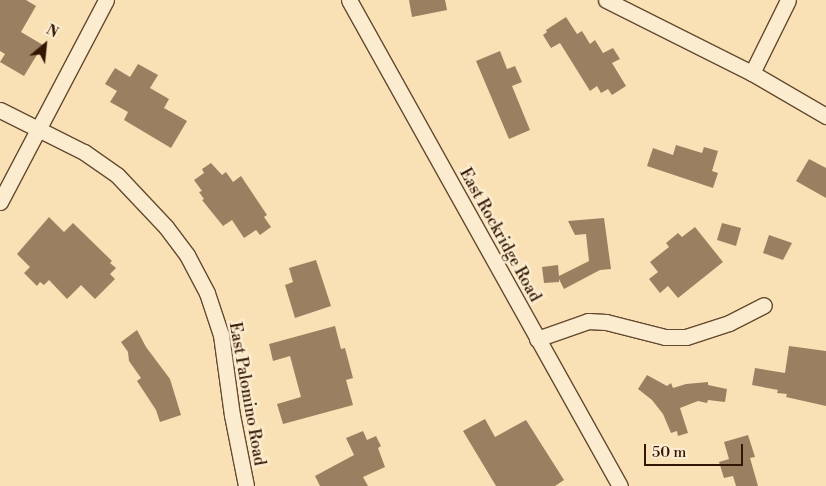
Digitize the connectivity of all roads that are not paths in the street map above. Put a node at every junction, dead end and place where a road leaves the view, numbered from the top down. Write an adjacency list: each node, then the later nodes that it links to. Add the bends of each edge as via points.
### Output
1 (106, 0): 8 (street)
2 (349, 0): 11 (street, East Rockridge Road)
3 (606, 0): 5 (street)
4 (788, 0): 5 (street)
5 (752, 73): 7 (street)
6 (0, 110): 8 (street, East Palomino Road)
7 (826, 116)
8 (38, 128): 9 (street); 12 (street, East Palomino Road, via 84,152 117,175 166,227 186,255 207,293 221,335)
9 (0, 202)
10 (764, 305): 11 (street, via 729,323 686,337 665,337 606,322 588,321)
11 (537, 339): 13 (street, East Rockridge Road)
12 (246, 486)
13 (620, 486)

